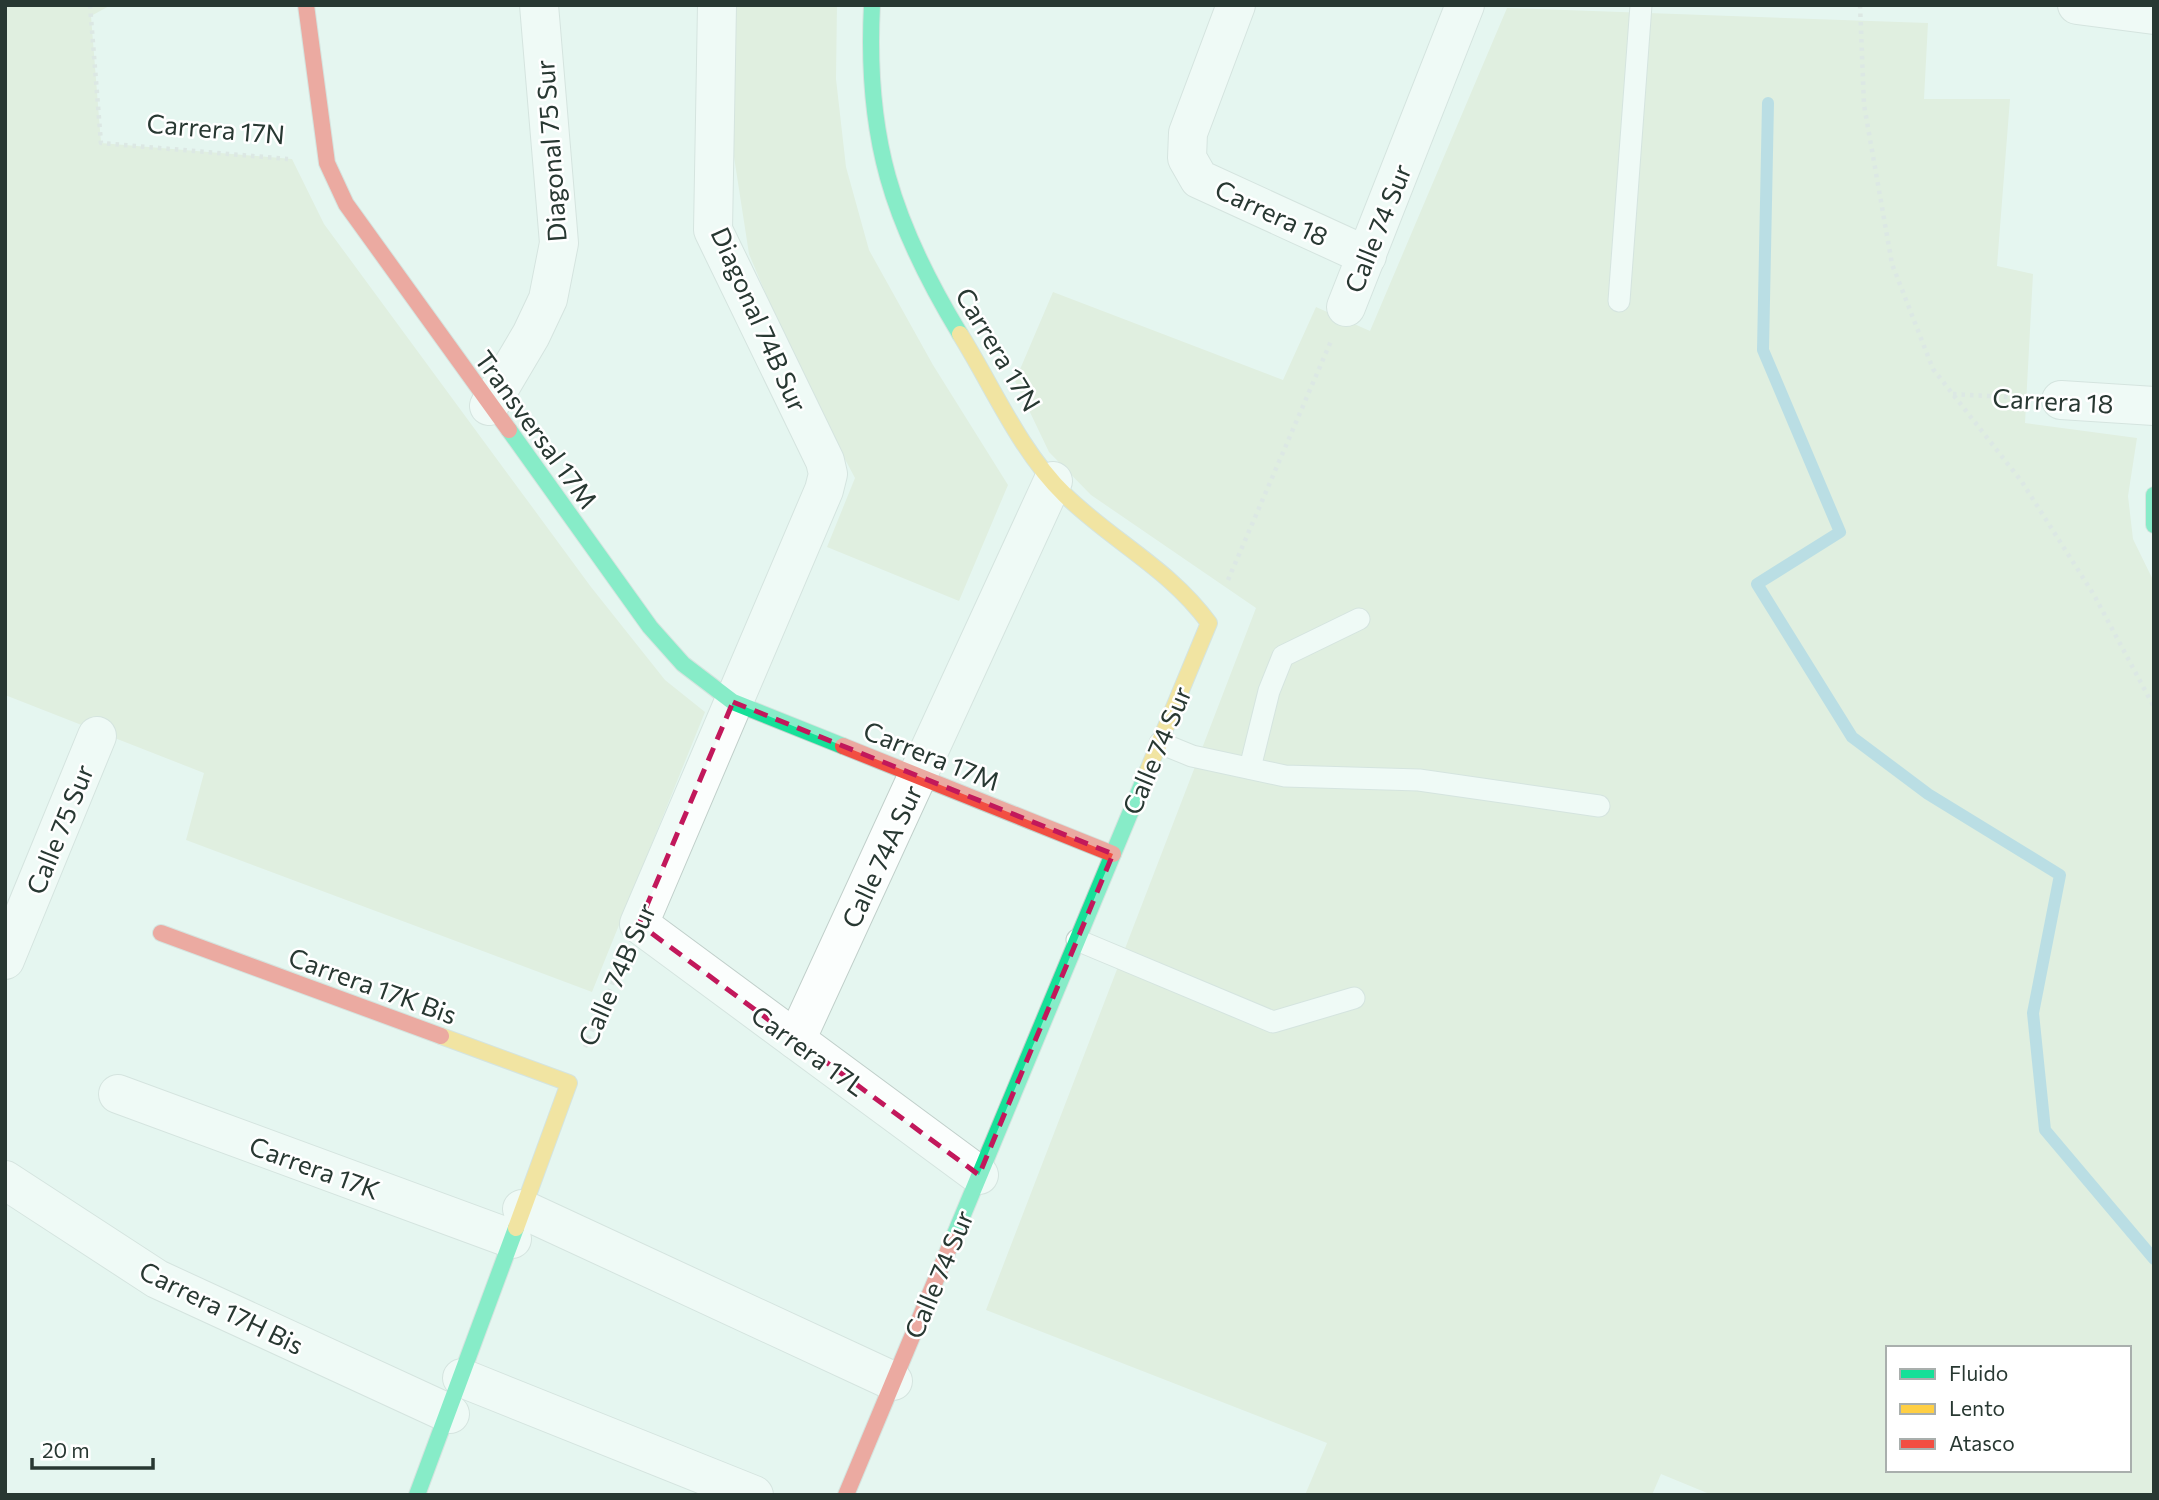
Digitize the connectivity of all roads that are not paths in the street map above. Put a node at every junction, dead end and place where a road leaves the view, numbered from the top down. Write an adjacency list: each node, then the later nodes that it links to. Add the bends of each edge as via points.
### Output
1 (306, 5): 14 (street, Transversal 17M, via 327,163 346,204)
2 (540, 5): 14 (street, Diagonal 75 Sur, via 559,243 548,299)
3 (717, 5): 16 (street, Diagonal 74B Sur, via 713,230)
4 (872, 5): 17 (street, Carrera 17N, via 875,114 897,213 940,300)
5 (1236, 5): 10 (street, Carrera 18, via 1188,134 1186,158 1199,178)
6 (1465, 5): 10 (street, Calle 74 Sur)
7 (1640, 5): 11 (lane)
8 (2077, 5): 9 (street)
9 (2154, 15)
10 (1367, 256): 12 (street, Calle 74 Sur)
11 (1619, 301)
12 (1346, 307)
13 (2061, 400): 15 (street, Carrera 18)
14 (489, 406): 22 (street, Transversal 17M, via 650,627 683,664)
15 (2154, 406)
16 (825, 461): 22 (street, Calle 74B Sur, via 824,490)
17 (1053, 481): 21 (street, Carrera 17N, via 1076,505 1183,589); 26 (street, Calle 74A Sur)
18 (2154, 495): 19 (street)
19 (2154, 525)
20 (1359, 619): 25 (lane, via 1283,656 1269,691)
21 (1209, 623): 24 (street, Calle 74 Sur)
22 (733, 702): 26 (street, Carrera 17M); 29 (street, Calle 74B Sur)
23 (97, 736): 32 (street, Calle 75 Sur)
24 (1160, 743): 25 (lane, via 1192,756); 28 (street, Calle 74 Sur)
25 (1250, 768): 27 (lane, via 1285,776 1419,780)
26 (919, 776): 28 (street, Carrera 17M); 34 (street, Calle 74A Sur)
27 (1599, 806)
28 (1113, 854): 31 (street, Calle 74 Sur)
29 (639, 924): 34 (street, Carrera 17L)
30 (161, 933): 38 (street, Carrera 17K Bis, via 569,1083)
31 (1077, 940): 33 (lane, via 1273,1022); 36 (street, Calle 74 Sur)
32 (5, 960)
33 (1354, 998)
34 (796, 1040): 36 (street, Carrera 17L)
35 (118, 1094): 38 (street, Carrera 17K)
36 (979, 1175): 40 (street, Calle 74 Sur)
37 (5, 1180): 41 (street, Carrera 17H Bis, via 157,1279)
38 (517, 1224): 39 (street); 40 (street, Carrera 17K)
39 (462, 1378): 41 (street); 43 (street)
40 (893, 1381): 44 (street, Calle 74 Sur)
41 (450, 1414): 42 (street)
42 (417, 1495)
43 (754, 1495)
44 (846, 1495)

